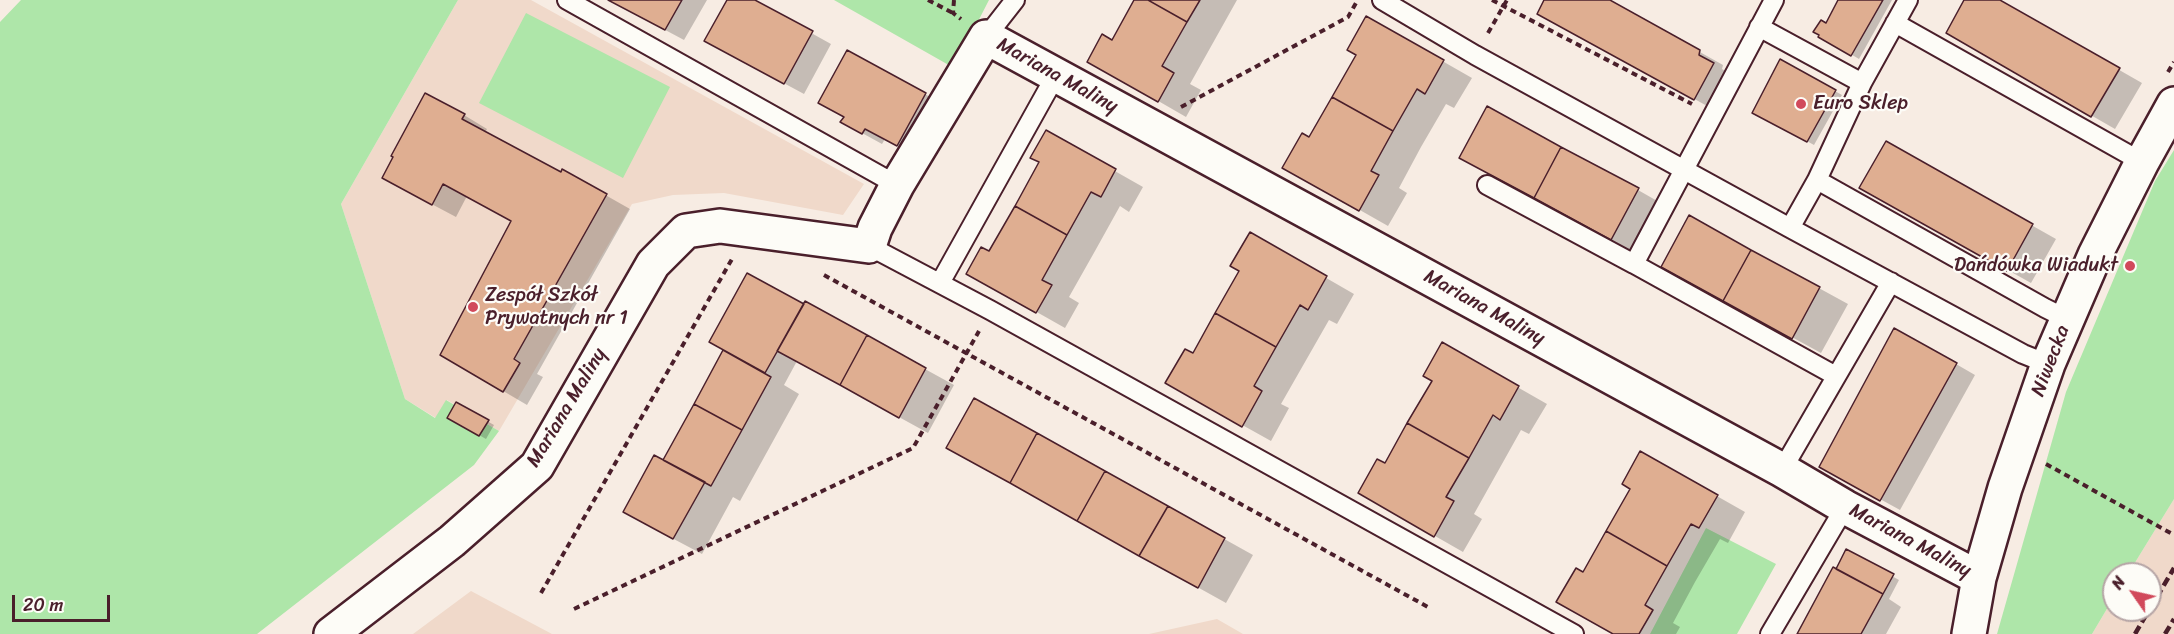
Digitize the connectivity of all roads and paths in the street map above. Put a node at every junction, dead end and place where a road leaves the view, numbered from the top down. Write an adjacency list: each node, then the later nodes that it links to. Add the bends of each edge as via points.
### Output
1 (567, 0): 24 (lane)
2 (928, 0): 11 (path)
3 (1015, 0): 14 (lane)
4 (1358, 0): 20 (path, via 1348,17 1168,114)
5 (1382, 0): 15 (lane)
6 (1492, 0): 10 (path)
7 (1507, 0): 10 (path)
8 (1774, 0): 13 (lane)
9 (1908, 0): 12 (lane)
10 (1503, 7): 15 (path); 19 (path)
11 (953, 13)
12 (1895, 22): 17 (lane); 21 (lane)
13 (1759, 27): 17 (lane); 19 (lane)
14 (986, 37): 16 (street, Mariana Maliny); 24 (street, Mariana Maliny)
15 (1475, 56): 22 (lane)
16 (1056, 75): 20 (street, Mariana Maliny); 32 (lane)
17 (1862, 83): 23 (lane)
18 (2174, 104): 21 (street, Niwecka)
19 (1714, 115): 22 (lane)
20 (1158, 131): 39 (street, Mariana Maliny)
21 (2142, 162): 34 (street, Niwecka)
22 (1684, 170): 26 (lane); 29 (lane)
23 (1817, 180): 26 (lane); 34 (lane)
24 (897, 185): 27 (street, Mariana Maliny)
25 (1487, 185): 29 (lane)
26 (1790, 228): 31 (lane)
27 (869, 246): 32 (lane); 46 (street, Mariana Maliny, via 720,226 686,231 653,264 537,466 452,541)
28 (735, 253): 43 (path)
29 (1634, 264): 37 (lane)
30 (819, 272): 35 (path)
31 (1891, 282): 36 (lane); 37 (lane)
32 (940, 283): 33 (lane)
33 (990, 310): 35 (path); 47 (lane)
34 (2067, 319): 36 (street, Niwecka)
35 (966, 354): 44 (path); 45 (path, via 913,448)
36 (2048, 364): 42 (street, Niwecka)
37 (1836, 376): 39 (lane)
38 (2040, 461): 41 (path)
39 (1782, 470): 40 (street, Mariana Maliny)
40 (1845, 507): 42 (street, Mariana Maliny); 48 (lane)
41 (2174, 536)
42 (1979, 578): 49 (street, Niwecka)
43 (541, 592)
44 (1428, 608)
45 (574, 609)
46 (331, 634)
47 (1574, 634)
48 (1770, 634)
49 (1969, 634)

